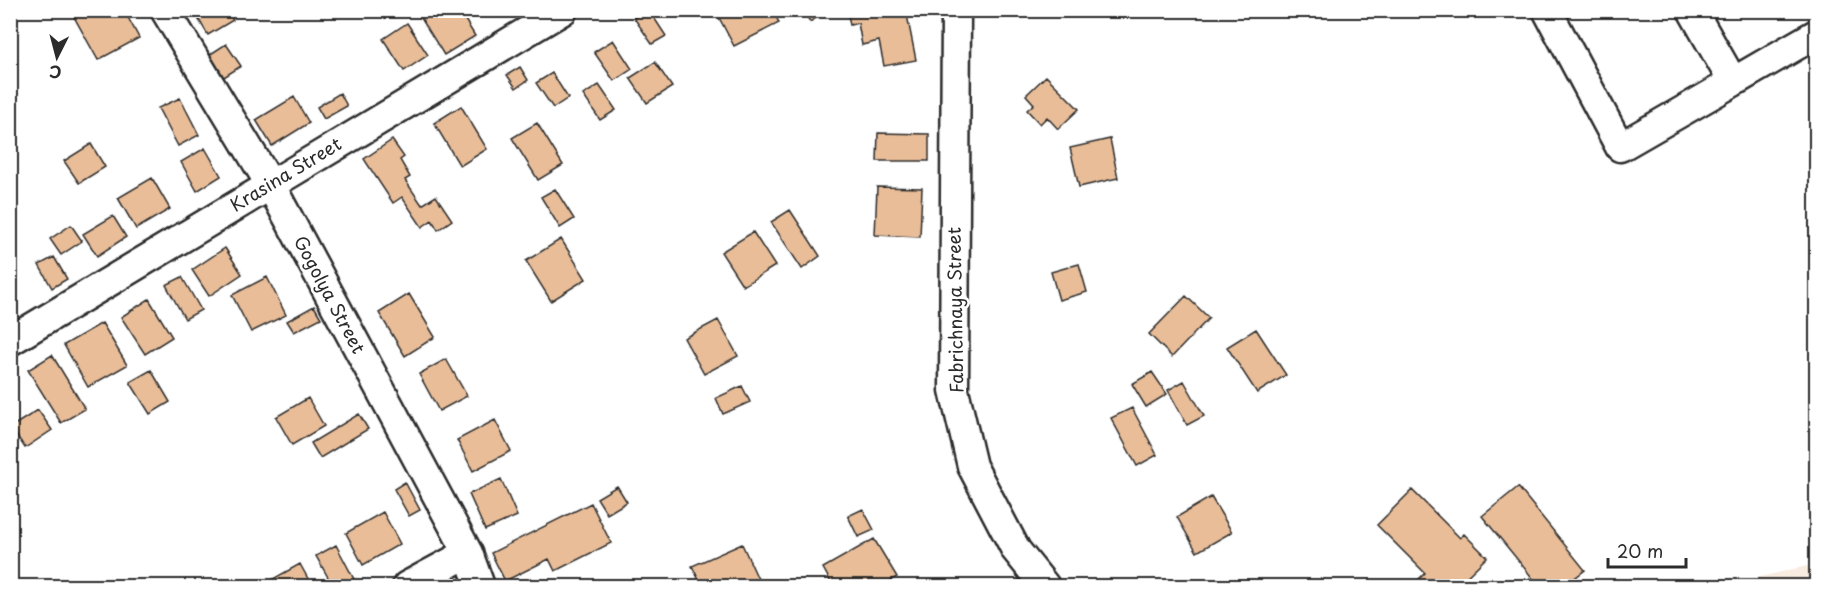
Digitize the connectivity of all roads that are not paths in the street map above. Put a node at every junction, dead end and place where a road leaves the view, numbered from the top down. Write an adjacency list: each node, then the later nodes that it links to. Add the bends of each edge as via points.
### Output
1 (165, 10): 8 (street, Gogolya Street)
2 (563, 10): 8 (street, Krasina Street)
3 (956, 10): 13 (street, Fabrichnaya Street, via 954,390 972,466 1016,550)
4 (1546, 10): 7 (street, via 1620,147)
5 (1692, 10): 7 (street)
6 (1816, 34): 7 (street)
7 (1733, 82)
8 (270, 184): 9 (street, Krasina Street); 10 (street, Gogolya Street)
9 (10, 341)
10 (468, 553): 11 (street); 12 (street, Gogolya Street)
11 (407, 586)
12 (480, 586)
13 (1046, 586)

